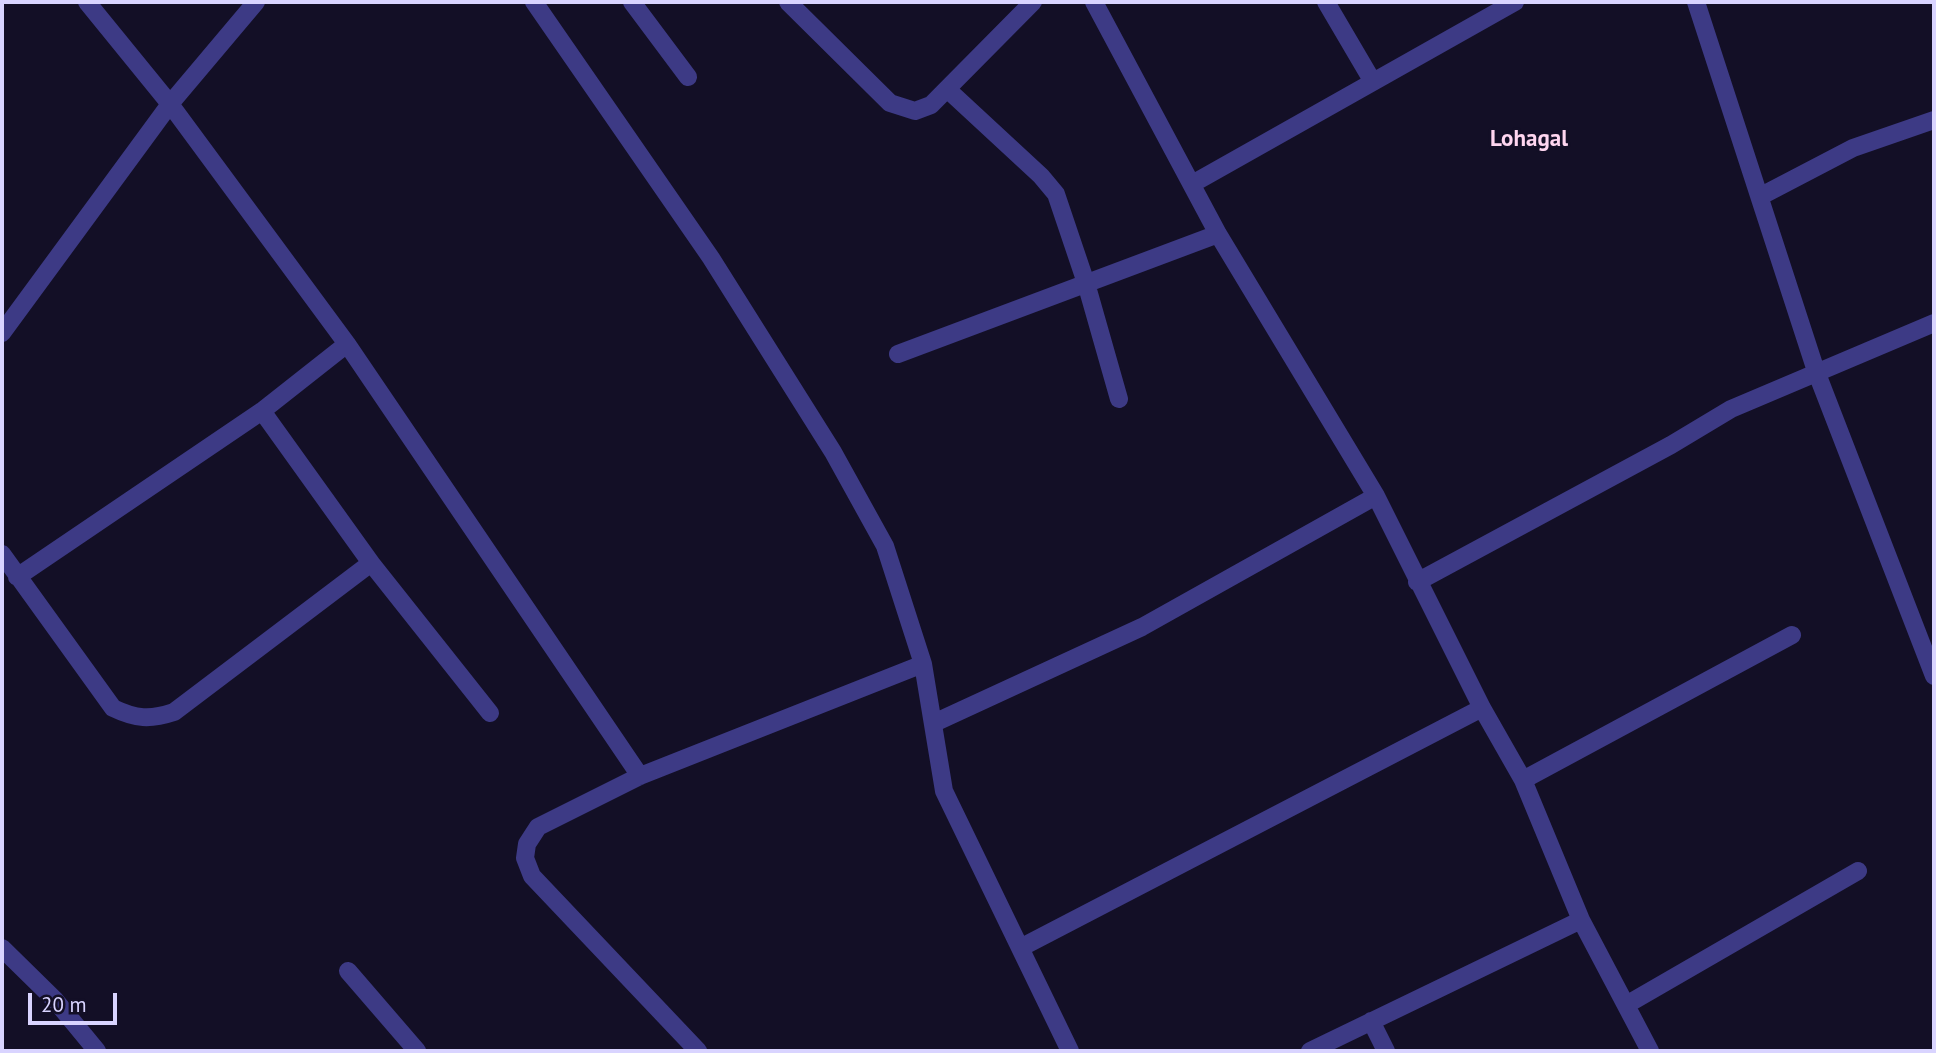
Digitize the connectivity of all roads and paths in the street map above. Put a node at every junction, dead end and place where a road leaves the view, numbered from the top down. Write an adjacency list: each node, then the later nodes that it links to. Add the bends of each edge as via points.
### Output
1 (87, 2): 14 (street)
2 (256, 2): 14 (street)
3 (534, 2): 33 (street, via 711,258 833,452 885,546)
4 (632, 2): 11 (street)
5 (788, 2): 13 (street, via 890,103 915,111 931,105)
6 (1033, 2): 13 (street)
7 (1094, 2): 16 (street)
8 (1326, 2): 12 (street)
9 (1515, 2): 12 (street)
10 (1696, 2): 17 (street)
11 (688, 77)
12 (1373, 82): 16 (street)
13 (947, 89): 19 (street, via 1056,194)
14 (170, 104): 20 (street); 22 (street)
15 (1934, 120): 17 (street, via 1853,148)
16 (1192, 184): 18 (street)
17 (1761, 196): 24 (street)
18 (1218, 234): 19 (street); 27 (street)
19 (1086, 284): 23 (street); 25 (street)
20 (5, 319)
21 (1934, 323): 24 (street)
22 (347, 344): 26 (street); 38 (street)
23 (898, 354)
24 (1816, 371): 31 (street, via 1731,409); 34 (street)
25 (1119, 399)
26 (261, 411): 29 (street); 30 (street)
27 (1376, 496): 31 (street); 37 (street, via 1142,627)
28 (2, 554): 30 (street)
29 (371, 563): 30 (street, via 174,712 155,719 134,718 113,708); 36 (street)
30 (17, 577)
31 (1417, 582): 35 (street)
32 (1792, 635): 39 (street)
33 (923, 664): 37 (street); 38 (street)
34 (1934, 676)
35 (1482, 708): 39 (street); 42 (street)
36 (490, 713)
37 (934, 723): 42 (street, via 944,791)
38 (640, 776): 49 (street, via 538,827 527,844 525,858 532,876)
39 (1523, 780): 41 (street)
40 (1858, 871): 45 (street)
41 (1581, 920): 45 (street); 46 (street)
42 (1022, 947): 50 (street)
43 (2, 948): 47 (street, via 55,1000)
44 (348, 971): 48 (street)
45 (1626, 1005): 53 (street)
46 (1371, 1021): 51 (street); 52 (street)
47 (97, 1051)
48 (417, 1051)
49 (698, 1051)
50 (1070, 1051)
51 (1310, 1051)
52 (1386, 1051)
53 (1650, 1051)

